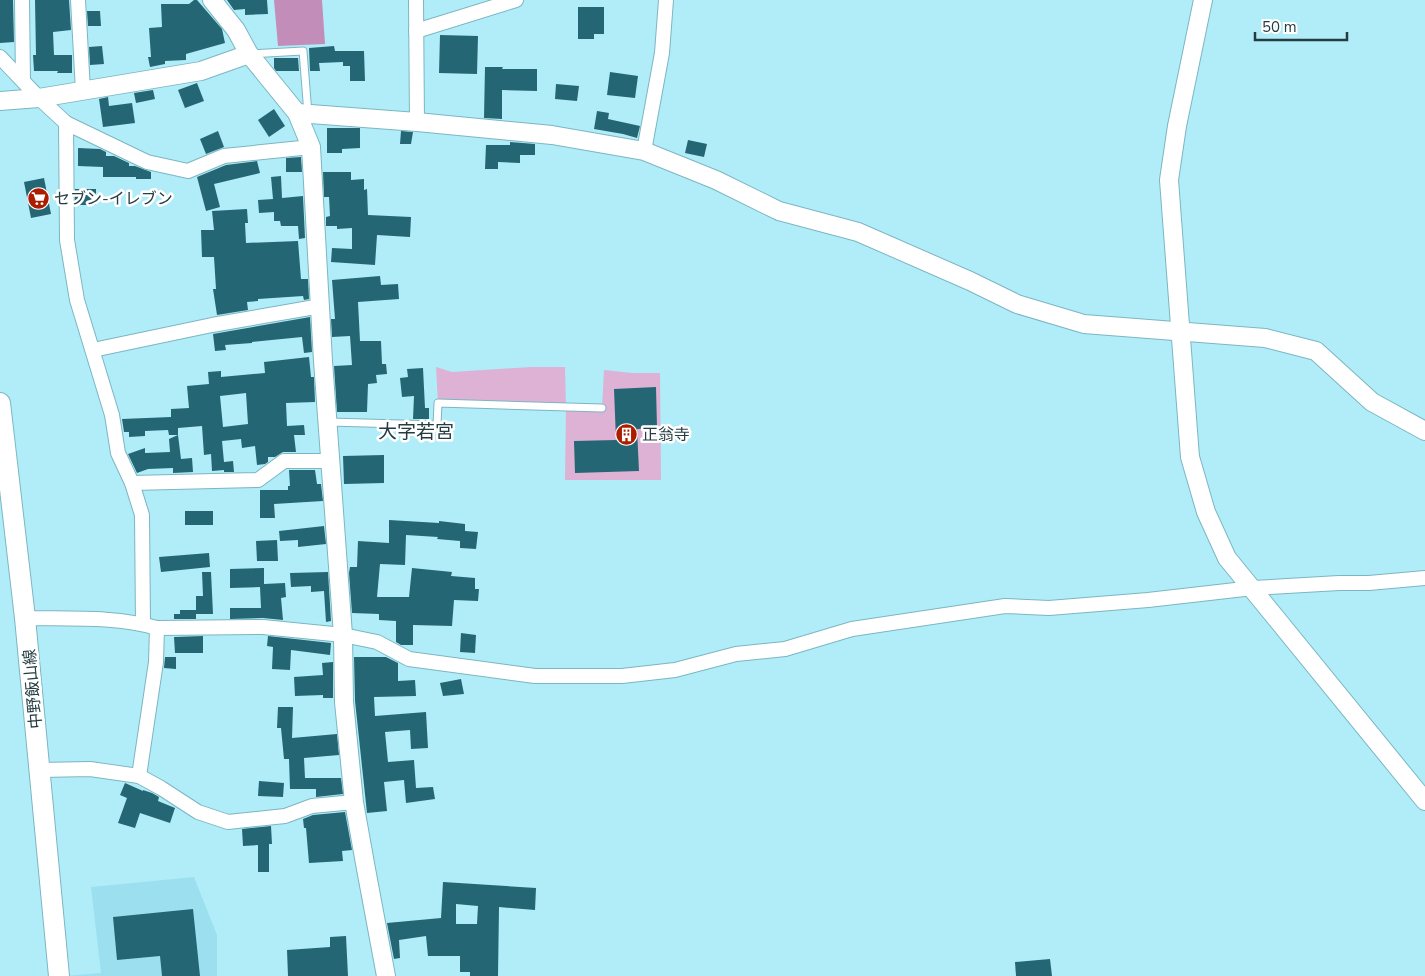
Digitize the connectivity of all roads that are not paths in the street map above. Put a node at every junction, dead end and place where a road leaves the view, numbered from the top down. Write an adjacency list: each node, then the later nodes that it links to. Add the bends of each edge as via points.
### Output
1 (22, 0): 11 (street)
2 (78, 0): 12 (street)
3 (212, 0): 9 (street, via 236,30)
4 (416, 0): 8 (street)
5 (666, 0): 19 (street, via 662,53)
6 (1203, 0): 21 (street, via 1169,180)
7 (511, 1): 8 (street)
8 (416, 31): 16 (street)
9 (249, 54): 12 (street, via 201,72); 15 (street); 15 (lane, via 304,50)
10 (0, 57): 11 (street)
11 (23, 81): 13 (street)
12 (83, 90): 13 (street)
13 (39, 98): 14 (street); 17 (street)
14 (0, 101)
15 (303, 114): 16 (street); 18 (street)
16 (417, 122): 19 (street, via 552,135)
17 (66, 123): 18 (street, via 147,162 188,171 224,156); 22 (street, via 67,240 77,300)
18 (311, 147): 20 (street)
19 (644, 151): 21 (street, via 716,180 779,211 858,232 1017,304 1084,324)
20 (321, 306): 22 (street); 25 (street)
21 (1180, 331): 26 (street, via 1265,338 1316,351 1372,402); 30 (street, via 1190,457 1195,475 1206,512 1227,558)
22 (93, 350): 28 (street, via 112,414 118,453)
23 (0, 403): 31 (main road, 中野飯山線)
24 (602, 408): 25 (lane, via 438,403 437,426)
25 (328, 422): 27 (street)
26 (1425, 431)
27 (331, 461): 28 (street, via 284,461 258,480); 34 (street)
28 (132, 483): 32 (street, via 142,515)
29 (1425, 578): 30 (street)
30 (1253, 588): 34 (street, via 1050,608 1005,606 852,629 784,649 736,654 675,670 622,676 535,676 410,659 377,642); 37 (street)
31 (25, 618): 32 (street, via 114,620); 35 (main road, 中野飯山線)
32 (143, 624): 33 (street)
33 (157, 628): 34 (street, via 263,627); 36 (street, via 156,662)
34 (343, 634): 38 (street, via 344,702)
35 (40, 770): 36 (street, via 90,769); 39 (main road, 中野飯山線)
36 (139, 776): 38 (street, via 198,812 228,822 285,816 312,806)
37 (1425, 800)
38 (354, 802): 40 (street)
39 (58, 976)
40 (386, 976)

